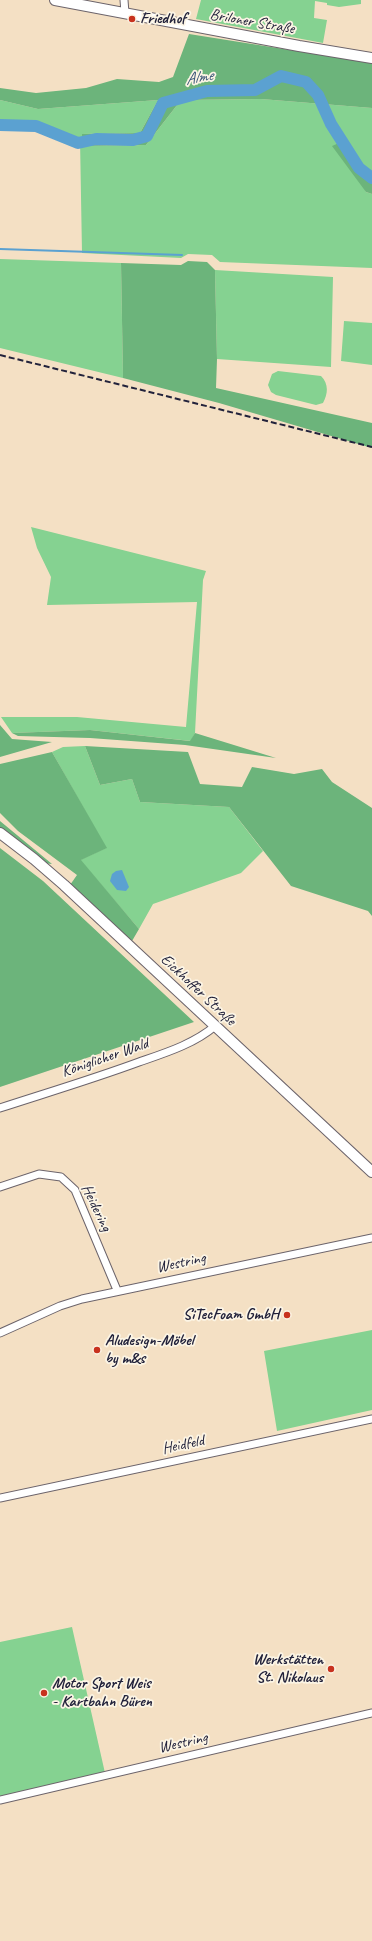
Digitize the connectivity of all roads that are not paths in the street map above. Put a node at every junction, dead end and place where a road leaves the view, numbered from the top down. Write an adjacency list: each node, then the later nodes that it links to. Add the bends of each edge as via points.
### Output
1 (55, 0): 3 (main road, Briloner Straße)
2 (124, 0): 3 (street)
3 (125, 13): 4 (main road, Briloner Straße)
4 (372, 58)
5 (0, 834): 6 (main road, Eickhoffer Straße, via 51,873)
6 (215, 1026): 7 (street, Königlicher Wald, via 187,1043 156,1056); 8 (main road, Eickhoffer Straße)
7 (0, 1108)
8 (372, 1172)
9 (0, 1187): 11 (street, Heidering, via 39,1174 61,1177 75,1190)
10 (372, 1238): 11 (street, Westring)
11 (118, 1290): 12 (street, Westring, via 60,1306)
12 (0, 1333)
13 (372, 1419): 14 (street, Heidfeld)
14 (0, 1498)
15 (372, 1713): 16 (street, Westring)
16 (0, 1800)

